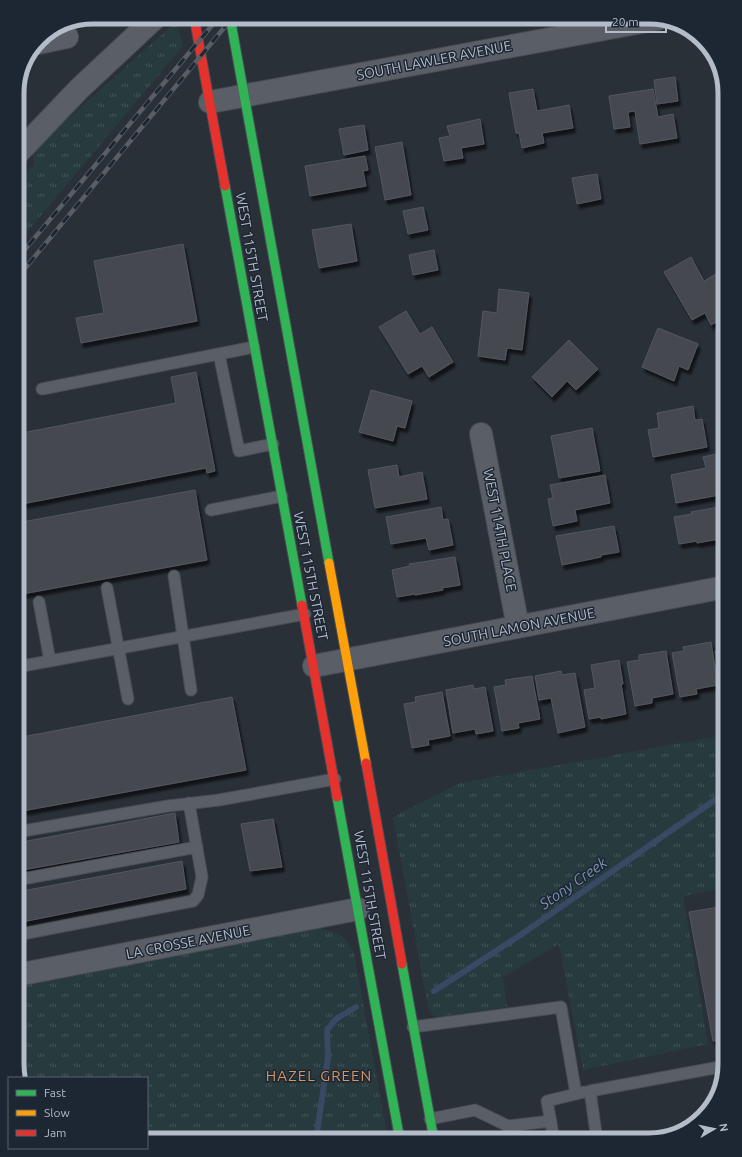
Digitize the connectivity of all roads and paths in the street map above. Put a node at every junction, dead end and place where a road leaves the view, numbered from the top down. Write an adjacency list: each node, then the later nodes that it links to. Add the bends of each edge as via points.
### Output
1 (149, 24): 9 (street)
2 (195, 24): 8 (street, WEST 115TH STREET)
3 (231, 24): 7 (street, WEST 115TH STREET)
4 (614, 24): 7 (street, SOUTH LAWLER AVENUE)
5 (67, 37): 6 (street)
6 (48, 41)
7 (245, 96): 8 (street, SOUTH LAWLER AVENUE); 25 (street, WEST 115TH STREET)
8 (210, 102): 10 (street, WEST 115TH STREET)
9 (24, 147)
10 (254, 347): 11 (lane); 14 (street, WEST 115TH STREET)
11 (219, 354): 12 (lane); 14 (lane, via 238,451)
12 (42, 389)
13 (481, 434): 22 (street, WEST 114TH PLACE)
14 (273, 444): 15 (street, WEST 115TH STREET)
15 (282, 496): 16 (lane); 21 (street, WEST 115TH STREET)
16 (211, 510)
17 (174, 576): 23 (lane)
18 (107, 588): 24 (lane)
19 (718, 588): 22 (street, SOUTH LAMON AVENUE)
20 (39, 602): 26 (lane)
21 (305, 614): 23 (lane); 28 (street, WEST 115TH STREET)
22 (518, 627): 25 (street, SOUTH LAMON AVENUE)
23 (183, 636): 24 (lane); 29 (lane)
24 (118, 648): 26 (lane); 30 (lane)
25 (347, 660): 28 (street, SOUTH LAMON AVENUE); 39 (street, WEST 115TH STREET)
26 (50, 661): 27 (lane)
27 (24, 666)
28 (314, 666): 31 (street, WEST 115TH STREET)
29 (191, 690)
30 (128, 699)
31 (335, 779): 32 (lane); 36 (street, WEST 115TH STREET)
32 (189, 804): 33 (lane); 34 (lane)
33 (24, 831)
34 (197, 847): 35 (lane); 37 (lane, via 202,877 198,895 193,901)
35 (24, 879)
36 (358, 909): 38 (street, LA CROSSE AVENUE); 45 (street, WEST 115TH STREET)
37 (24, 934)
38 (24, 974)
39 (414, 1027): 42 (lane, via 561,1007); 43 (street, WEST 115TH STREET)
40 (718, 1067): 41 (lane)
41 (590, 1091): 42 (lane); 48 (lane)
42 (576, 1094): 44 (lane, via 548,1101)
43 (430, 1119): 44 (lane, via 475,1110 508,1126); 46 (street, WEST 115TH STREET)
44 (551, 1121): 47 (lane)
45 (399, 1133)
46 (433, 1133)
47 (553, 1133)
48 (596, 1133)

